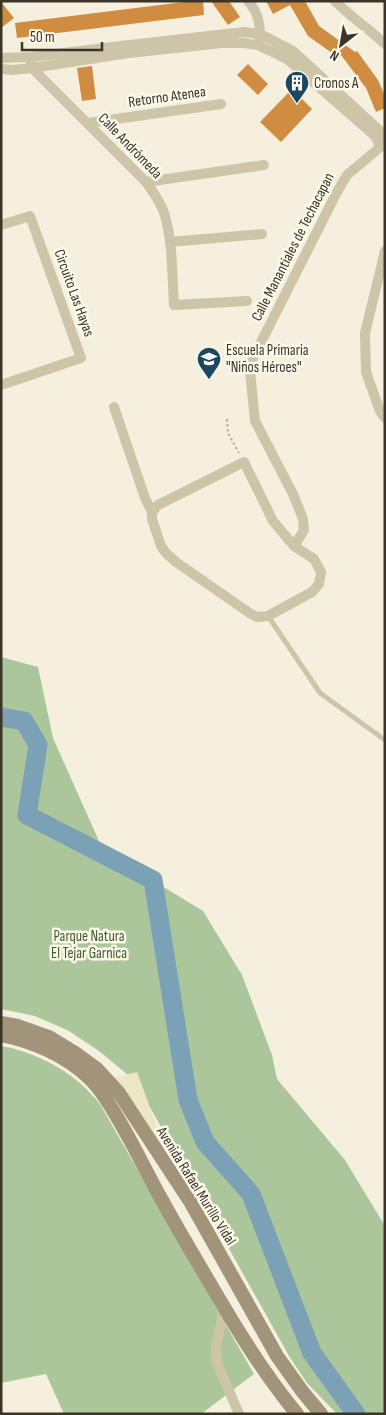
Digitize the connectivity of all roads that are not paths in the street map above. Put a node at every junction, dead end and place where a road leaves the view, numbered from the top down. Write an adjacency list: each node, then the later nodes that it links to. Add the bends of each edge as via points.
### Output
1 (248, 1): 3 (street, via 254,8)
2 (335, 1): 4 (street)
3 (260, 34): 5 (street); 7 (street, via 244,32 129,45); 11 (street, via 293,51 380,131)
4 (385, 44)
5 (258, 45): 7 (street, via 222,43); 11 (street, via 287,59)
6 (1, 58): 7 (street)
7 (31, 62): 8 (street, via 13,70); 10 (street, Calle Andrómeda)
8 (1, 69)
9 (222, 104): 10 (street, Retorno Atenea)
10 (88, 123): 13 (street, Calle Andrómeda)
11 (383, 142): 23 (street, Calle Manantiales de Techacapan, via 343,180 252,360 250,371 255,421 303,520 304,530)
12 (264, 165): 13 (street)
13 (146, 182): 16 (street, Calle Andrómeda, via 165,215)
14 (1, 225): 19 (street, Circuito Las Hayas, via 30,216 81,358)
15 (262, 234): 16 (street)
16 (170, 242): 18 (street, Calle Andrómeda, via 174,305)
17 (385, 252): 21 (street, via 364,333 366,372)
18 (247, 302)
19 (1, 385)
20 (114, 407): 22 (street)
21 (385, 418)
22 (152, 512): 23 (street, via 158,505 244,462 273,521); 24 (street, via 161,546 176,562 251,614)
23 (294, 546): 24 (street, via 314,559 320,572 319,584 312,592)
24 (268, 616): 25 (lane, via 320,693)
25 (385, 740)
26 (1, 1023): 31 (main road, Avenida Rafael Murillo Vidal, via 49,1037 76,1053 97,1069 119,1094 191,1203 277,1356)
27 (1, 1035): 28 (main road, via 44,1048 90,1078 120,1122)
28 (224, 1309): 29 (street, via 216,1348 217,1363); 30 (main road)
29 (240, 1414)
30 (297, 1414)
31 (321, 1414)

